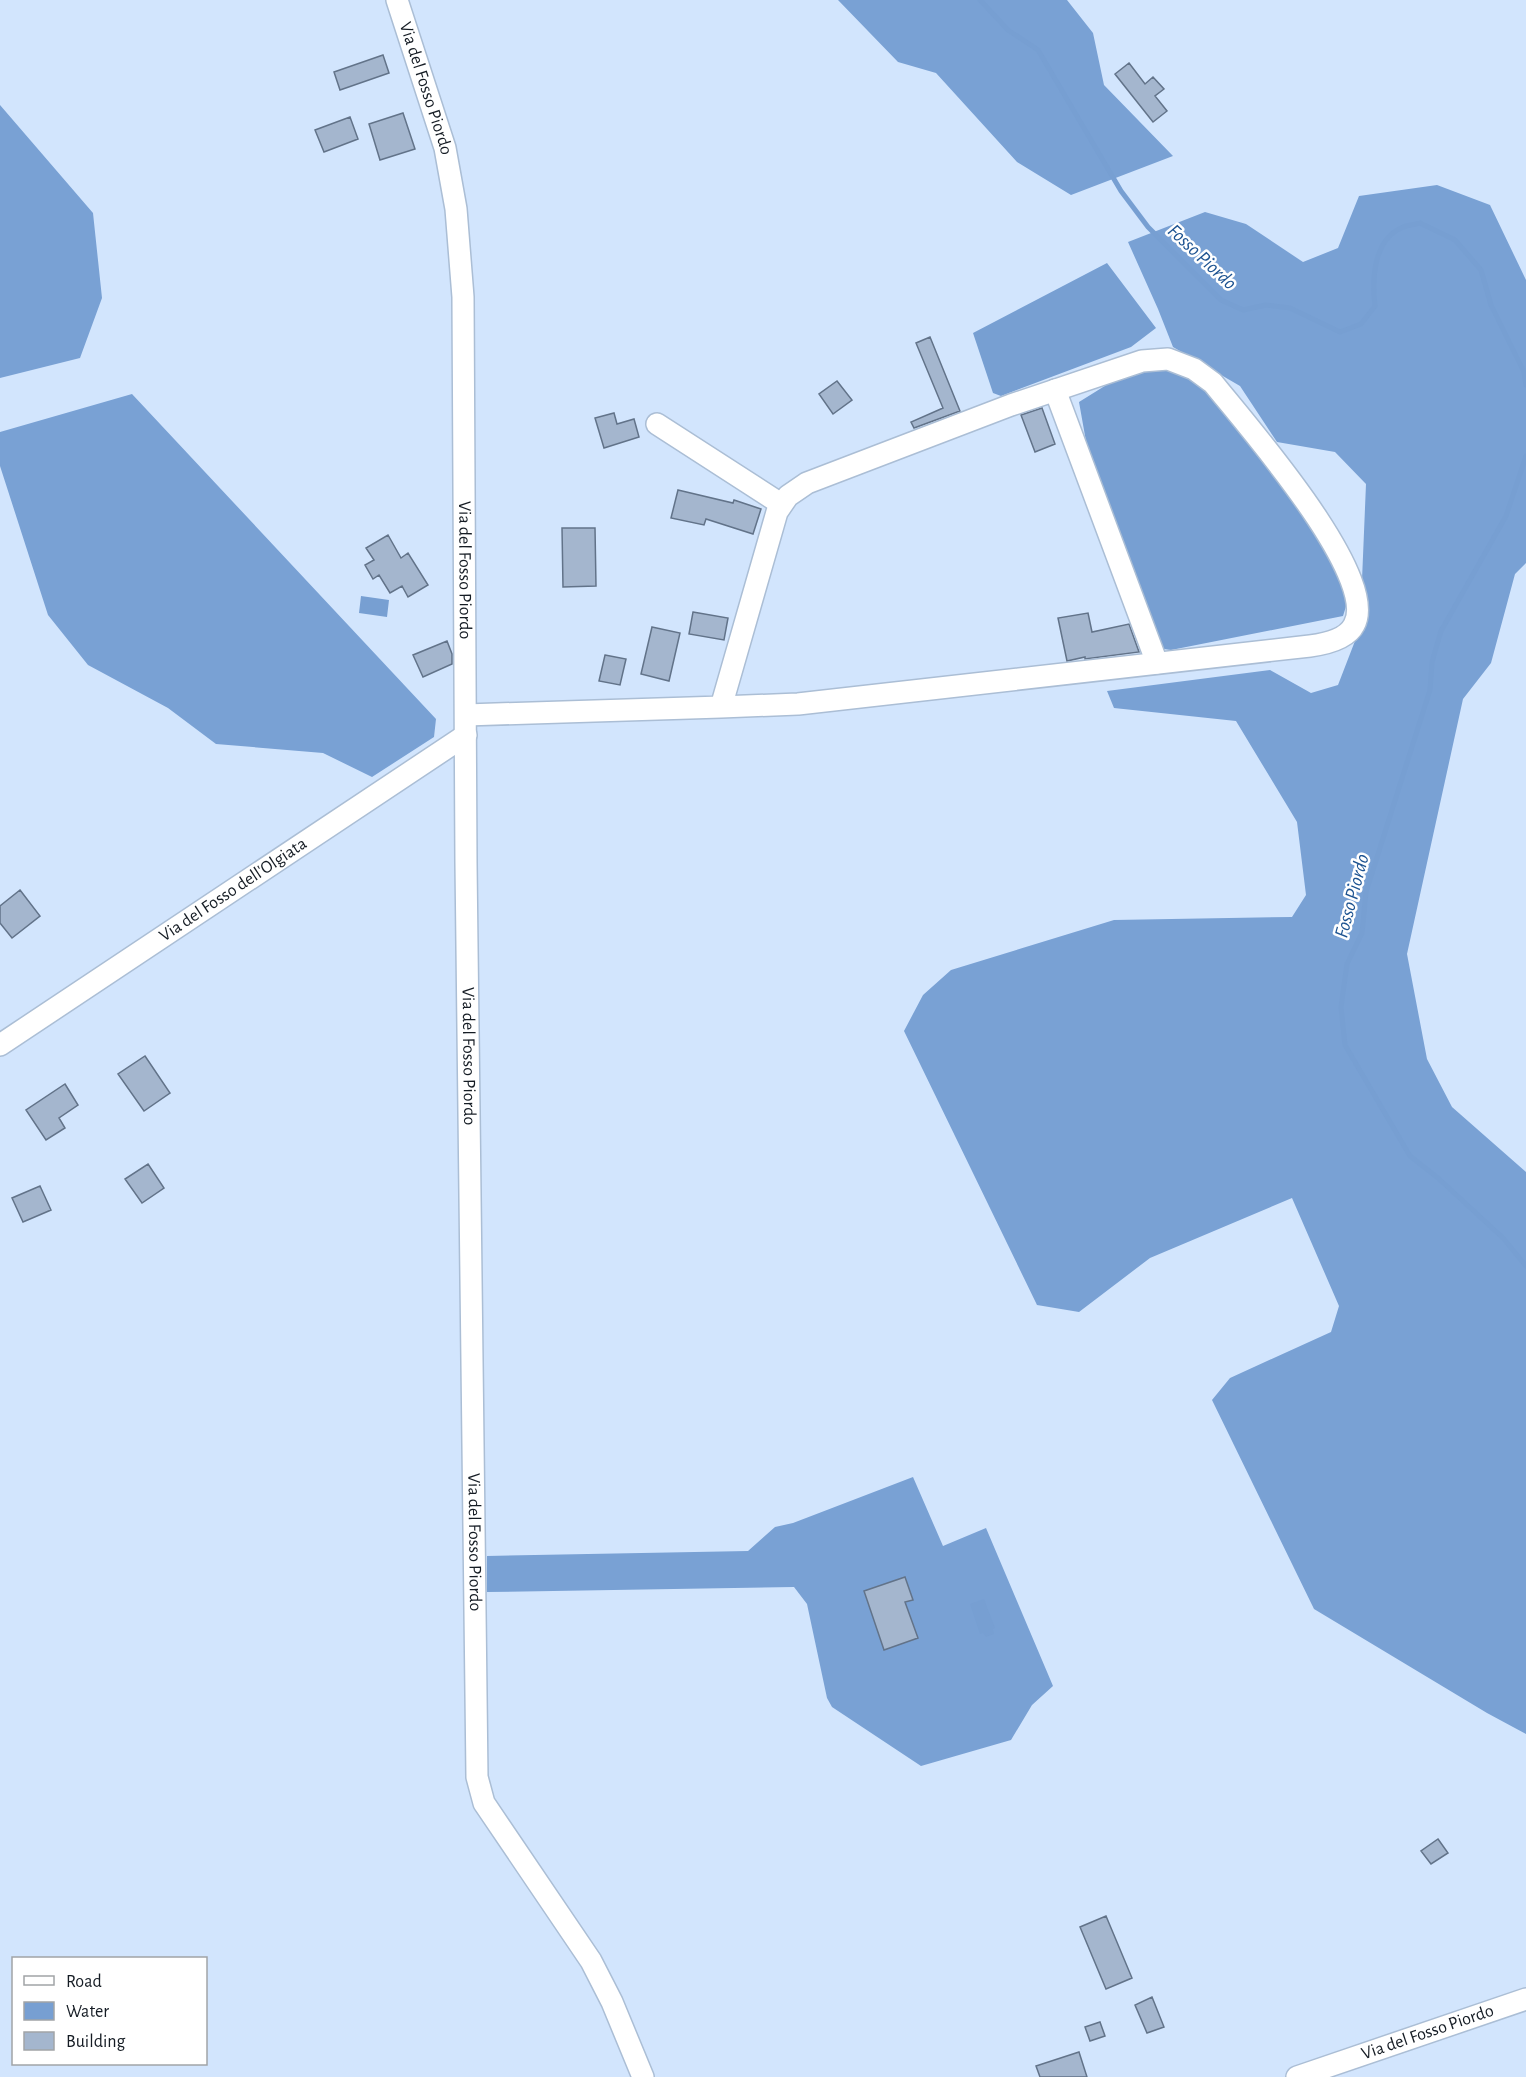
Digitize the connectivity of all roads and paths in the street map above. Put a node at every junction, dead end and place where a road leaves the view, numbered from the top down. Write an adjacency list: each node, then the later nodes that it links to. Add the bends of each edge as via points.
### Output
1 (397, 0): 7 (street, Via del Fosso Piordo, via 445,148 456,208 463,297)
2 (1055, 390): 4 (street, via 807,483); 5 (street); 5 (street, via 1156,359 1168,359 1204,375 1318,518 1348,575 1358,616 1345,635 1310,646)
3 (657, 424): 4 (street)
4 (781, 504): 6 (street)
5 (1156, 663): 6 (street, via 798,704)
6 (721, 707): 7 (street)
7 (466, 725): 8 (street, Via del Fosso dell'Olgiata); 10 (street, Via del Fosso Piordo, via 477,1777 484,1803 591,1961)
8 (0, 1045)
9 (1526, 1999): 11 (street, Via del Fosso Piordo)
10 (643, 2077)
11 (1296, 2077)

